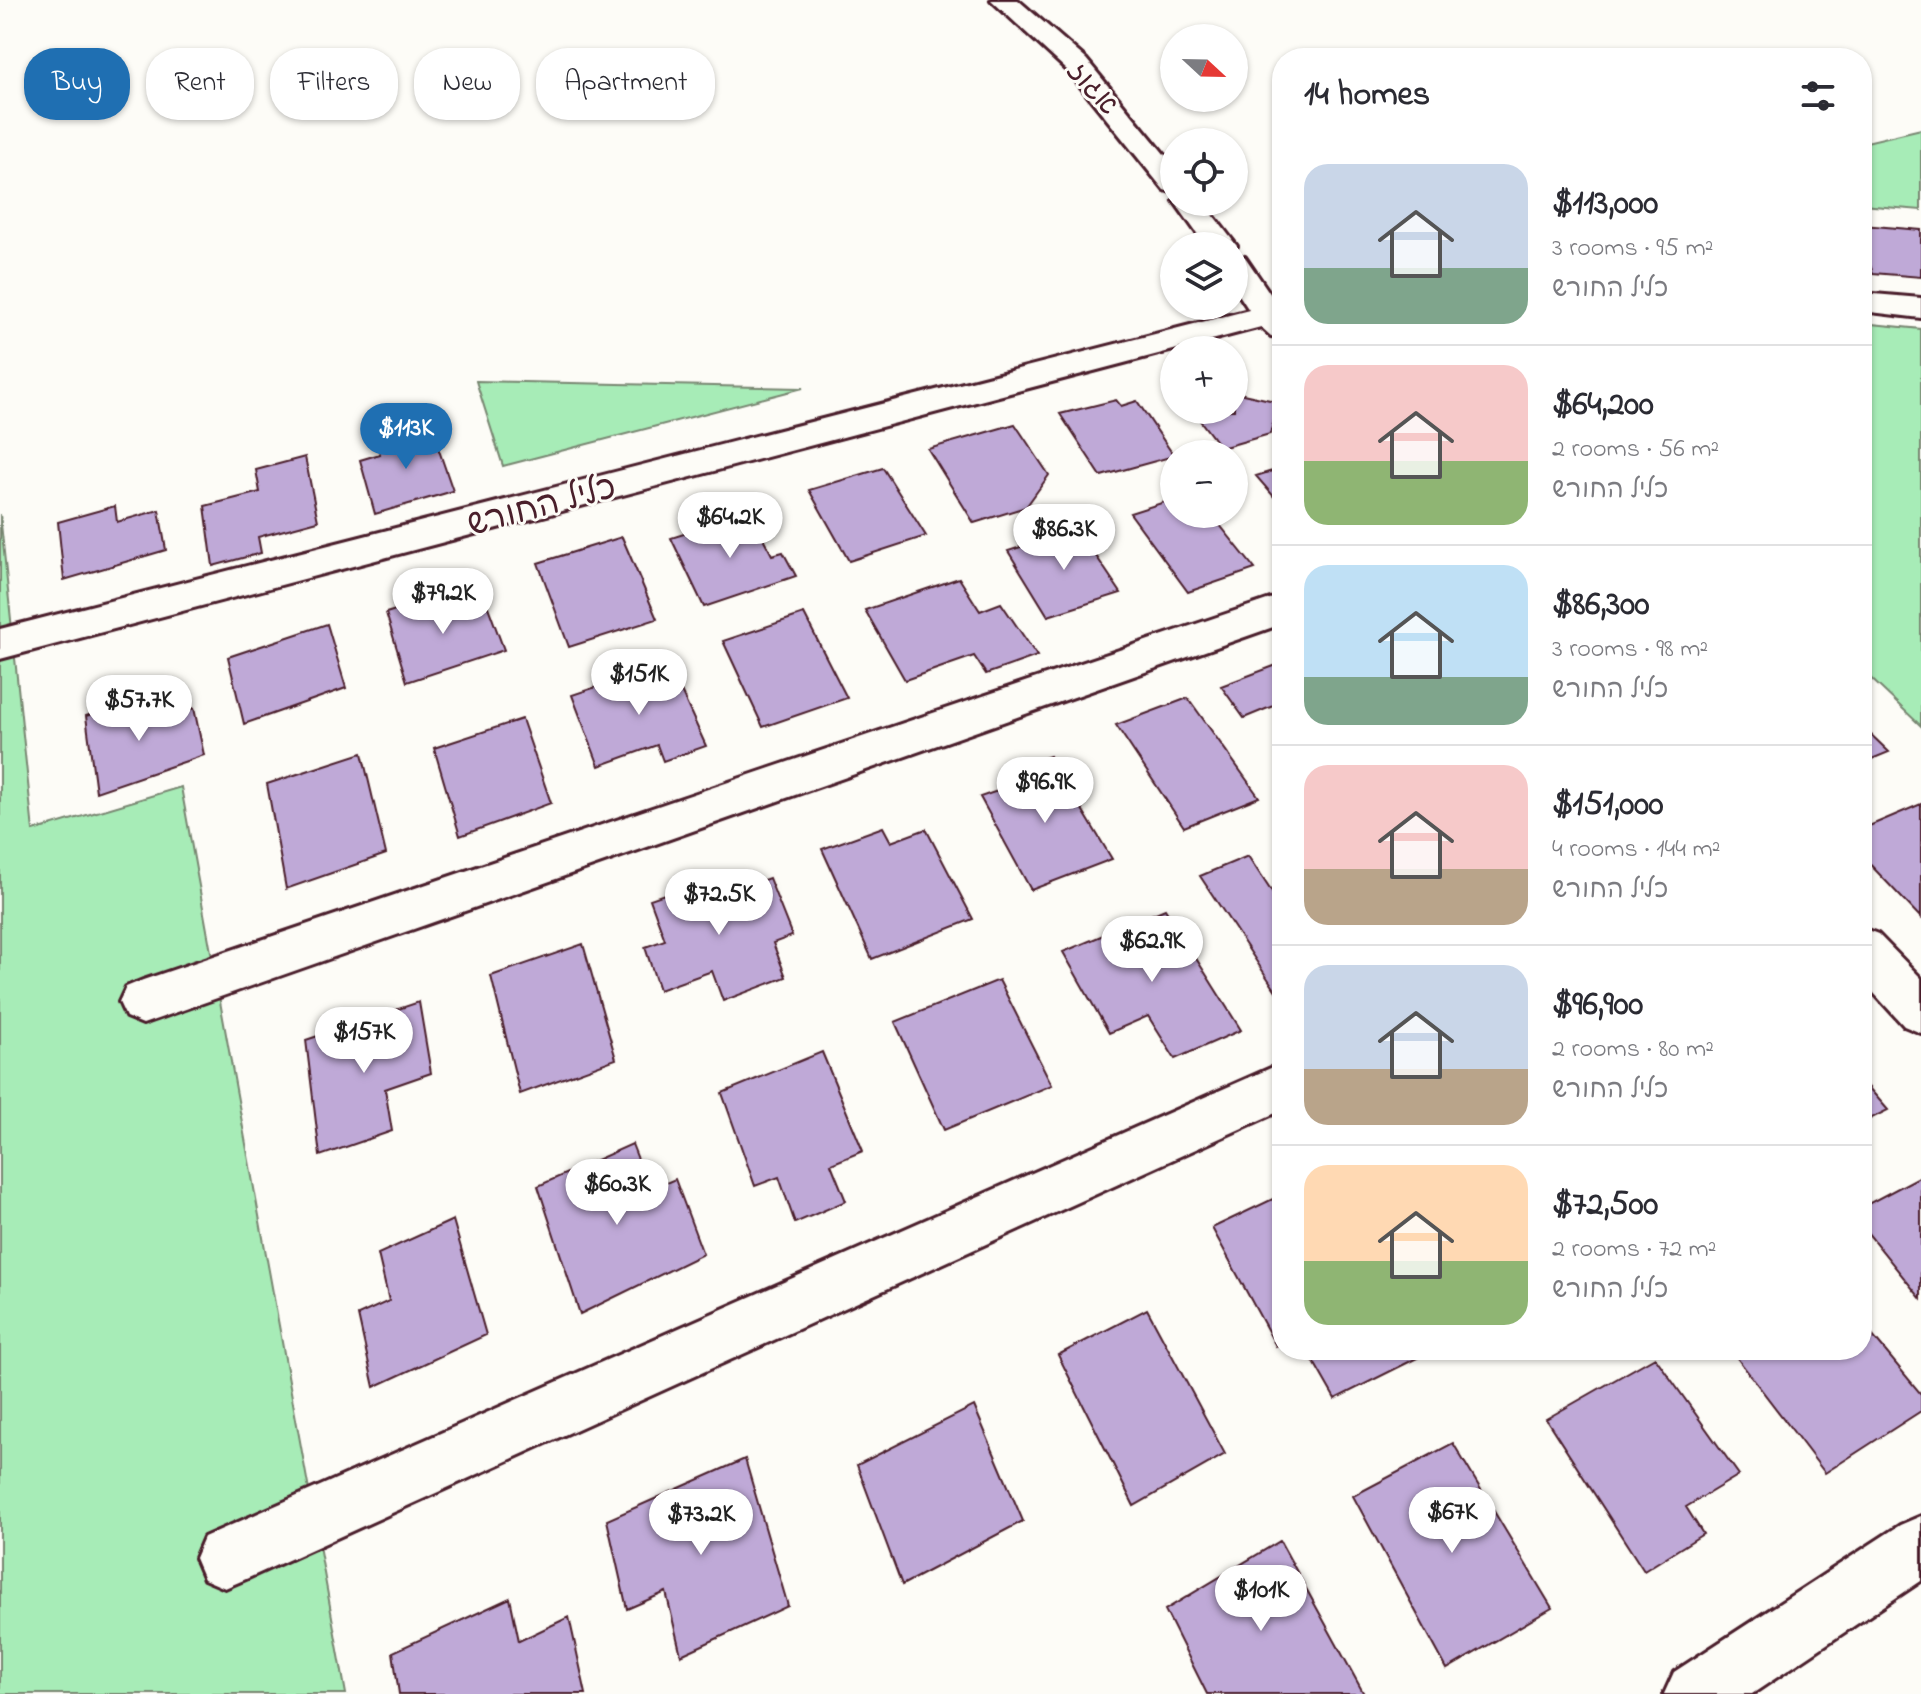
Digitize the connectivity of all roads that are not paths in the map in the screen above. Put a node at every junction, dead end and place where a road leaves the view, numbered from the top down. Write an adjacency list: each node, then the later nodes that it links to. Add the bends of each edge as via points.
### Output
1 (1003, 0): 2 (street, אגוז, via 1077,65)
2 (1160, 167)
3 (1199, 216): 4 (street)
4 (1211, 232)
5 (1248, 284): 8 (street)
6 (1872, 303): 7 (street)
7 (1921, 308)
8 (1272, 318)
9 (1272, 323): 11 (street, כליל החורש)
10 (1272, 612): 13 (street)
11 (0, 644)
12 (1872, 959): 14 (street)
13 (143, 1002)
14 (1921, 1011)
15 (1272, 1090): 17 (street)
16 (1921, 1546): 18 (street)
17 (225, 1558)
18 (1696, 1694)

